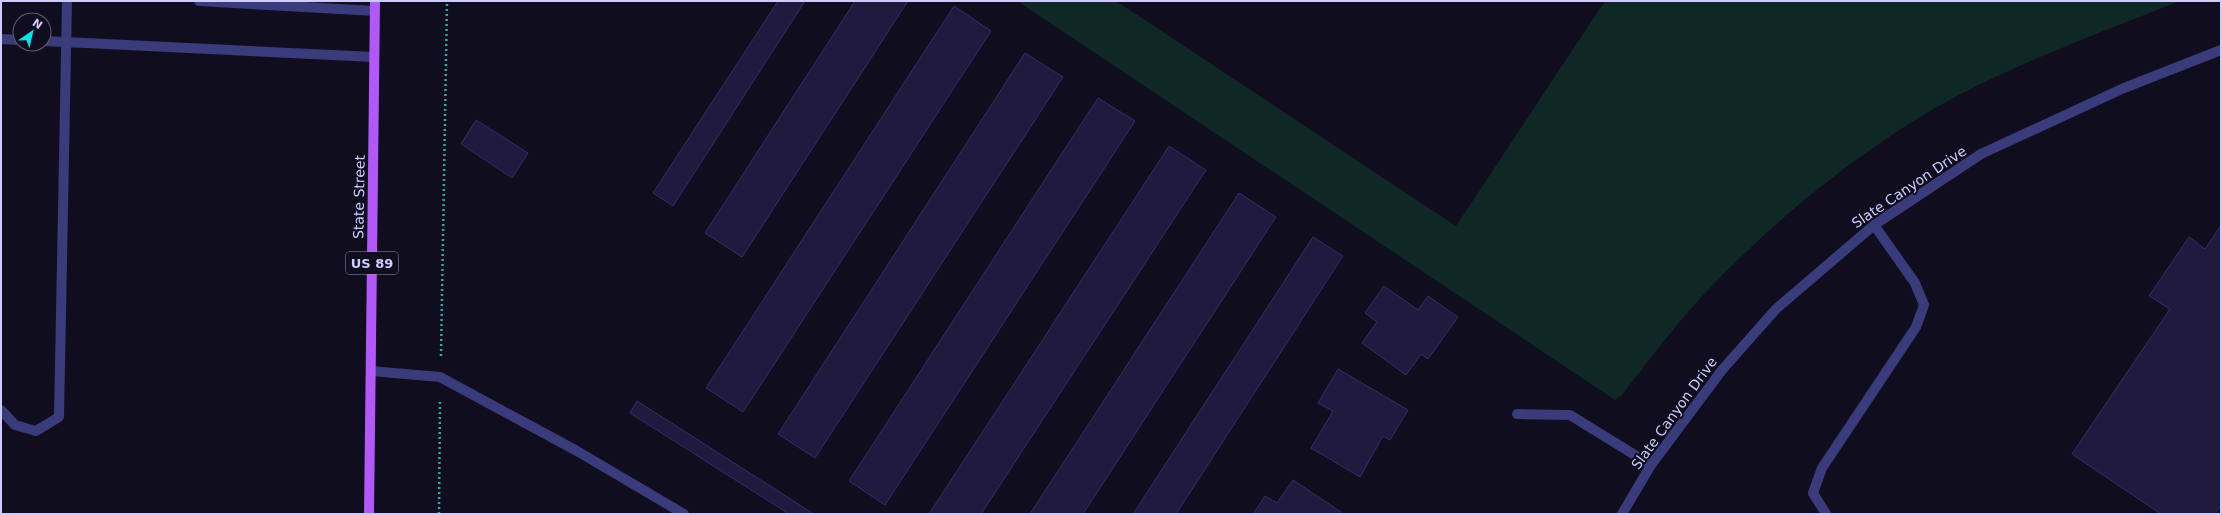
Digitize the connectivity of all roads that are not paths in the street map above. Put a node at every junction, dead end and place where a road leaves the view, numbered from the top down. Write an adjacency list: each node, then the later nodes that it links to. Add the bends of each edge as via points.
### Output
1 (67, 1): 8 (street)
2 (199, 1): 4 (street)
3 (375, 1): 4 (main road, State Street / US 89)
4 (375, 12): 10 (main road, State Street / US 89)
5 (1, 39): 6 (street)
6 (12, 40)
7 (52, 41): 8 (street)
8 (67, 42): 10 (street); 13 (street, via 59,417 36,431 15,425)
9 (2221, 50): 11 (street, Slate Canyon Drive, via 2124,88 1981,154)
10 (374, 57): 12 (main road, State Street / US 89)
11 (1874, 225): 15 (street, Slate Canyon Drive, via 1776,309 1722,370); 19 (street, via 1916,283 1924,305 1916,327 1822,468 1813,492)
12 (371, 371): 16 (main road, State Street / US 89); 17 (street, via 440,377 577,451)
13 (1, 410)
14 (1517, 414): 15 (street, via 1570,415)
15 (1651, 465): 18 (street, Slate Canyon Drive)
16 (369, 514)
17 (684, 514)
18 (1622, 514)
19 (1826, 514)

